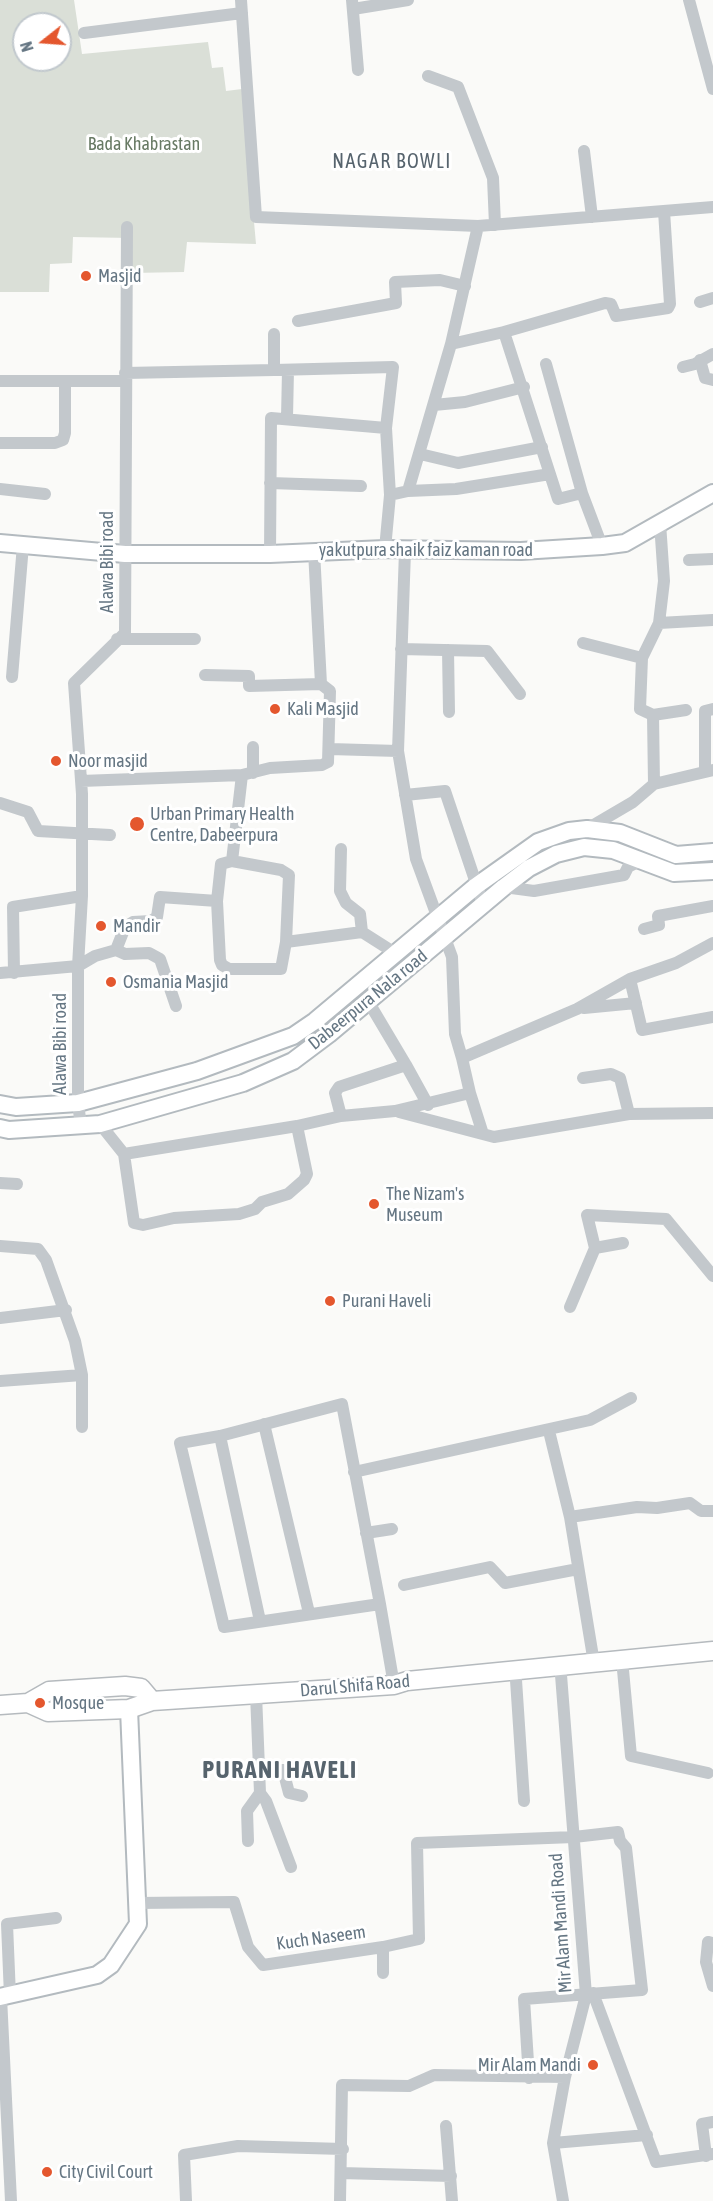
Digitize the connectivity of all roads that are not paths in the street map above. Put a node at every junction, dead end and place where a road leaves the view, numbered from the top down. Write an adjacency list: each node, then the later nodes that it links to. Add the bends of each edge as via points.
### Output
1 (241, 0): 5 (street)
2 (408, 0): 4 (street)
3 (689, 0): 9 (street)
4 (352, 5): 7 (street)
5 (242, 13): 6 (street); 15 (street, via 256,217)
6 (84, 33)
7 (358, 70)
8 (428, 76): 14 (street, via 458,87 493,178)
9 (713, 89)
10 (584, 151): 13 (street)
11 (713, 207): 12 (street)
12 (664, 211): 13 (street); 21 (street, via 668,308 616,316 611,304 605,303)
13 (592, 217): 14 (street)
14 (495, 225): 15 (street)
15 (478, 226): 17 (street)
16 (127, 227): 30 (street, Alawa Bibi road)
17 (465, 286): 20 (street, via 440,280 395,282 396,303); 23 (street)
18 (713, 298): 19 (street)
19 (700, 302)
20 (298, 321)
21 (504, 332): 23 (street); 34 (street)
22 (274, 334): 28 (street)
23 (451, 344): 35 (street)
24 (713, 354): 25 (street)
25 (700, 360): 27 (street); 31 (street, via 705,378)
26 (546, 364): 46 (street)
27 (683, 367)
28 (274, 370): 29 (street); 30 (street)
29 (288, 370): 36 (street); 37 (street, via 393,368)
30 (125, 377): 33 (street); 58 (street, Alawa Bibi road)
31 (713, 380)
32 (0, 381): 33 (street)
33 (65, 381): 38 (street, via 63,440)
34 (524, 387): 35 (street, via 465,402); 39 (street)
35 (434, 405): 40 (street)
36 (287, 418): 37 (street); 42 (street, via 271,418)
37 (386, 428): 49 (street)
38 (0, 443)
39 (542, 447): 40 (street, via 458,463); 41 (street)
40 (420, 454): 45 (street)
41 (550, 474): 45 (street, via 456,489); 46 (street, via 558,499)
42 (270, 483): 43 (street); 57 (street)
43 (361, 486)
44 (0, 489): 48 (street)
45 (408, 491): 49 (street)
46 (582, 493): 53 (street)
47 (713, 493): 50 (street, yakutpura shaik faiz kaman road)
48 (45, 494)
49 (390, 495): 54 (street)
50 (660, 523): 53 (street, yakutpura shaik faiz kaman road, via 626,543); 62 (street, via 664,581)
51 (0, 543): 52 (street, yakutpura shaik faiz kaman road)
52 (23, 545): 58 (street, yakutpura shaik faiz kaman road); 70 (street)
53 (602, 546): 56 (street, yakutpura shaik faiz kaman road)
54 (385, 549): 55 (street, yakutpura shaik faiz kaman road); 56 (street, yakutpura shaik faiz kaman road)
55 (314, 551): 57 (street, yakutpura shaik faiz kaman road); 71 (street)
56 (405, 551): 66 (street)
57 (270, 554): 58 (street, yakutpura shaik faiz kaman road)
58 (125, 555): 63 (street, Alawa Bibi road, via 125,633)
59 (713, 560): 60 (street)
60 (689, 561)
61 (713, 620): 62 (street)
62 (658, 623): 68 (street)
63 (117, 639): 64 (street); 82 (street, Alawa Bibi road, via 74,683)
64 (195, 639)
65 (583, 643): 68 (street)
66 (401, 649): 67 (street); 79 (street)
67 (448, 650): 72 (street, via 487,651); 75 (street)
68 (642, 658): 76 (street, via 640,709)
69 (205, 675): 71 (street, via 249,676 249,686)
70 (12, 677)
71 (321, 684): 78 (street, via 330,691)
72 (520, 694)
73 (686, 710): 76 (street)
74 (713, 710): 80 (street, via 705,711)
75 (449, 712)
76 (653, 716): 83 (street)
77 (253, 747): 81 (street)
78 (330, 749): 79 (street); 81 (street, via 325,765 270,768)
79 (398, 751): 84 (street)
80 (709, 771): 83 (street)
81 (248, 774): 82 (street); 93 (street)
82 (81, 781): 87 (street, Alawa Bibi road)
83 (654, 784): 86 (street, via 633,802)
84 (405, 795): 95 (street, via 445,791); 101 (street, via 416,859)
85 (0, 803): 87 (street, via 28,813 38,831)
86 (587, 829): 89 (street, Dabeerpura Nala road, via 620,833); 95 (street, Dabeerpura Nala road, via 538,842)
87 (81, 835): 88 (street); 97 (street, Alawa Bibi road)
88 (110, 835)
89 (638, 840): 91 (street, Dabeerpura Nala road, via 676,855); 92 (street)
90 (341, 849): 103 (street, via 340,891 346,903 360,914)
91 (713, 852)
92 (636, 858): 94 (street, Dabeerpura Nala road, via 674,873); 96 (street, via 624,875 534,891); 96 (street, Dabeerpura Nala road, via 613,850 584,847 529,868)
93 (232, 861): 98 (street, via 221,864); 105 (street, via 289,875)
94 (713, 871)
95 (476, 886): 99 (street); 101 (street, Dabeerpura Nala road)
96 (504, 887): 99 (street, Dabeerpura Nala road)
97 (82, 896): 109 (street, Alawa Bibi road); 111 (street, via 13,908)
98 (217, 901): 105 (street, via 219,955 226,968 281,969); 107 (street, via 160,897 157,917 125,927)
99 (483, 904): 104 (street, Dabeerpura Nala road)
100 (713, 906): 102 (street, via 658,916 659,925)
101 (437, 920): 104 (street); 108 (street, Dabeerpura Nala road)
102 (644, 929)
103 (362, 932): 105 (street); 108 (street)
104 (445, 938): 113 (street, Dabeerpura Nala road); 119 (street, via 452,957 455,1034)
105 (286, 942)
106 (713, 943): 112 (street, via 676,963)
107 (116, 950): 109 (street); 115 (street, via 156,955)
108 (395, 953): 118 (street, Dabeerpura Nala road, via 315,1021 293,1036)
109 (78, 966): 111 (street); 124 (street, Alawa Bibi road)
110 (0, 973): 111 (street)
111 (14, 973)
112 (630, 979): 114 (street); 116 (street)
113 (368, 1001): 120 (street); 121 (street, Dabeerpura Nala road, via 302,1054)
114 (636, 1003): 116 (street); 117 (street, via 642,1030)
115 (176, 1006)
116 (577, 1009): 119 (street)
117 (713, 1017)
118 (261, 1049): 121 (street); 124 (street, Dabeerpura Nala road)
119 (462, 1058): 123 (street)
120 (406, 1065): 126 (street); 130 (street, via 339,1088 335,1094)
121 (270, 1072): 131 (street, Dabeerpura Nala road)
122 (583, 1078): 129 (street, via 611,1074 620,1078)
123 (470, 1093): 126 (street); 135 (street)
124 (78, 1103): 125 (street, Dabeerpura Nala road, via 16,1107); 132 (street, Alawa Bibi road)
125 (0, 1104)
126 (428, 1105): 127 (street)
127 (395, 1112): 130 (street); 135 (street)
128 (713, 1113): 129 (street)
129 (629, 1114): 135 (street, via 494,1137)
130 (341, 1116): 133 (street)
131 (100, 1124): 132 (street, Dabeerpura Nala road); 136 (street)
132 (81, 1126): 134 (street, Dabeerpura Nala road)
133 (297, 1126): 136 (street); 136 (street, via 307,1174 304,1180 288,1194 239,1214 134,1223)
134 (0, 1128)
135 (483, 1134)
136 (124, 1154)
137 (0, 1183): 138 (street)
138 (17, 1184)
139 (623, 1243): 141 (street)
140 (0, 1246): 144 (street, via 38,1249)
141 (595, 1248): 142 (street, via 587,1215 666,1219); 143 (street)
142 (713, 1276)
143 (570, 1306)
144 (66, 1310): 145 (street); 146 (street)
145 (0, 1318)
146 (82, 1375): 147 (street); 150 (street)
147 (0, 1381)
148 (632, 1398): 151 (street, via 590,1420)
149 (264, 1424): 152 (street); 153 (street, via 342,1404); 161 (street)
150 (82, 1427)
151 (549, 1431): 153 (street); 155 (street)
152 (220, 1436): 162 (street); 162 (street, via 180,1443 224,1627)
153 (354, 1472): 157 (street)
154 (713, 1511): 155 (street, via 701,1511 690,1503)
155 (570, 1517): 158 (street)
156 (392, 1529): 157 (street)
157 (366, 1533): 160 (street)
158 (578, 1569): 159 (street, via 505,1583 490,1567); 165 (street)
159 (404, 1585)
160 (380, 1604): 161 (street); 169 (street)
161 (309, 1613): 162 (street)
162 (260, 1621)
163 (713, 1651): 165 (main road, Darul Shifa Road)
164 (713, 1662): 166 (main road)
165 (594, 1663): 169 (main road, Darul Shifa Road)
166 (623, 1670): 167 (main road); 176 (street, via 631,1756)
167 (561, 1676): 168 (main road); 180 (street, Mir Alam Mandi Road)
168 (516, 1680): 169 (main road, via 409,1690); 179 (street)
169 (396, 1685): 170 (main road, Darul Shifa Road)
170 (256, 1694): 171 (main road, Darul Shifa Road); 175 (street)
171 (152, 1701): 172 (main road, via 141,1688 125,1686 49,1691); 174 (main road, Darul Shifa Road)
172 (28, 1703): 173 (main road, Darul Shifa Road); 174 (main road, Darul Shifa Road, via 48,1712)
173 (0, 1705)
174 (129, 1710): 183 (street)
175 (258, 1772): 177 (street); 178 (street, via 283,1770 289,1793)
176 (708, 1773)
177 (260, 1793): 181 (street, via 247,1811); 182 (street)
178 (302, 1796)
179 (524, 1801)
180 (574, 1837): 186 (street, Kuch Naseem, via 417,1844 419,1939); 189 (street, Mir Alam Mandi Road); 189 (street, via 618,1832 627,1854 642,1990)
181 (248, 1842)
182 (291, 1867)
183 (137, 1903): 186 (street, Kuch Naseem, via 234,1902 248,1947 263,1965); 190 (street, via 138,1924 111,1965 97,1975)
184 (56, 1918): 190 (street, via 7,1924)
185 (713, 1943): 188 (street, via 708,1942 706,1962)
186 (383, 1947): 187 (street)
187 (383, 1973)
188 (713, 1986)
189 (590, 1994): 191 (street, via 524,1999); 192 (street, Mir Alam Mandi Road); 195 (street)
190 (4, 1997): 201 (street)
191 (530, 2078): 192 (street); 197 (street, via 434,2075 409,2086 342,2085)
192 (565, 2078): 196 (street, Mir Alam Mandi Road)
193 (713, 2122): 198 (street, via 702,2124)
194 (446, 2126): 200 (street)
195 (647, 2135): 196 (street); 198 (street, via 656,2162)
196 (553, 2143): 205 (street, Mir Alam Mandi Road)
197 (343, 2149): 199 (street); 202 (street, via 238,2146 184,2156)
198 (710, 2155)
199 (341, 2173): 200 (street); 203 (street)
200 (451, 2176): 204 (street)
201 (11, 2201)
202 (186, 2201)
203 (340, 2201)
204 (452, 2201)
205 (563, 2201)

